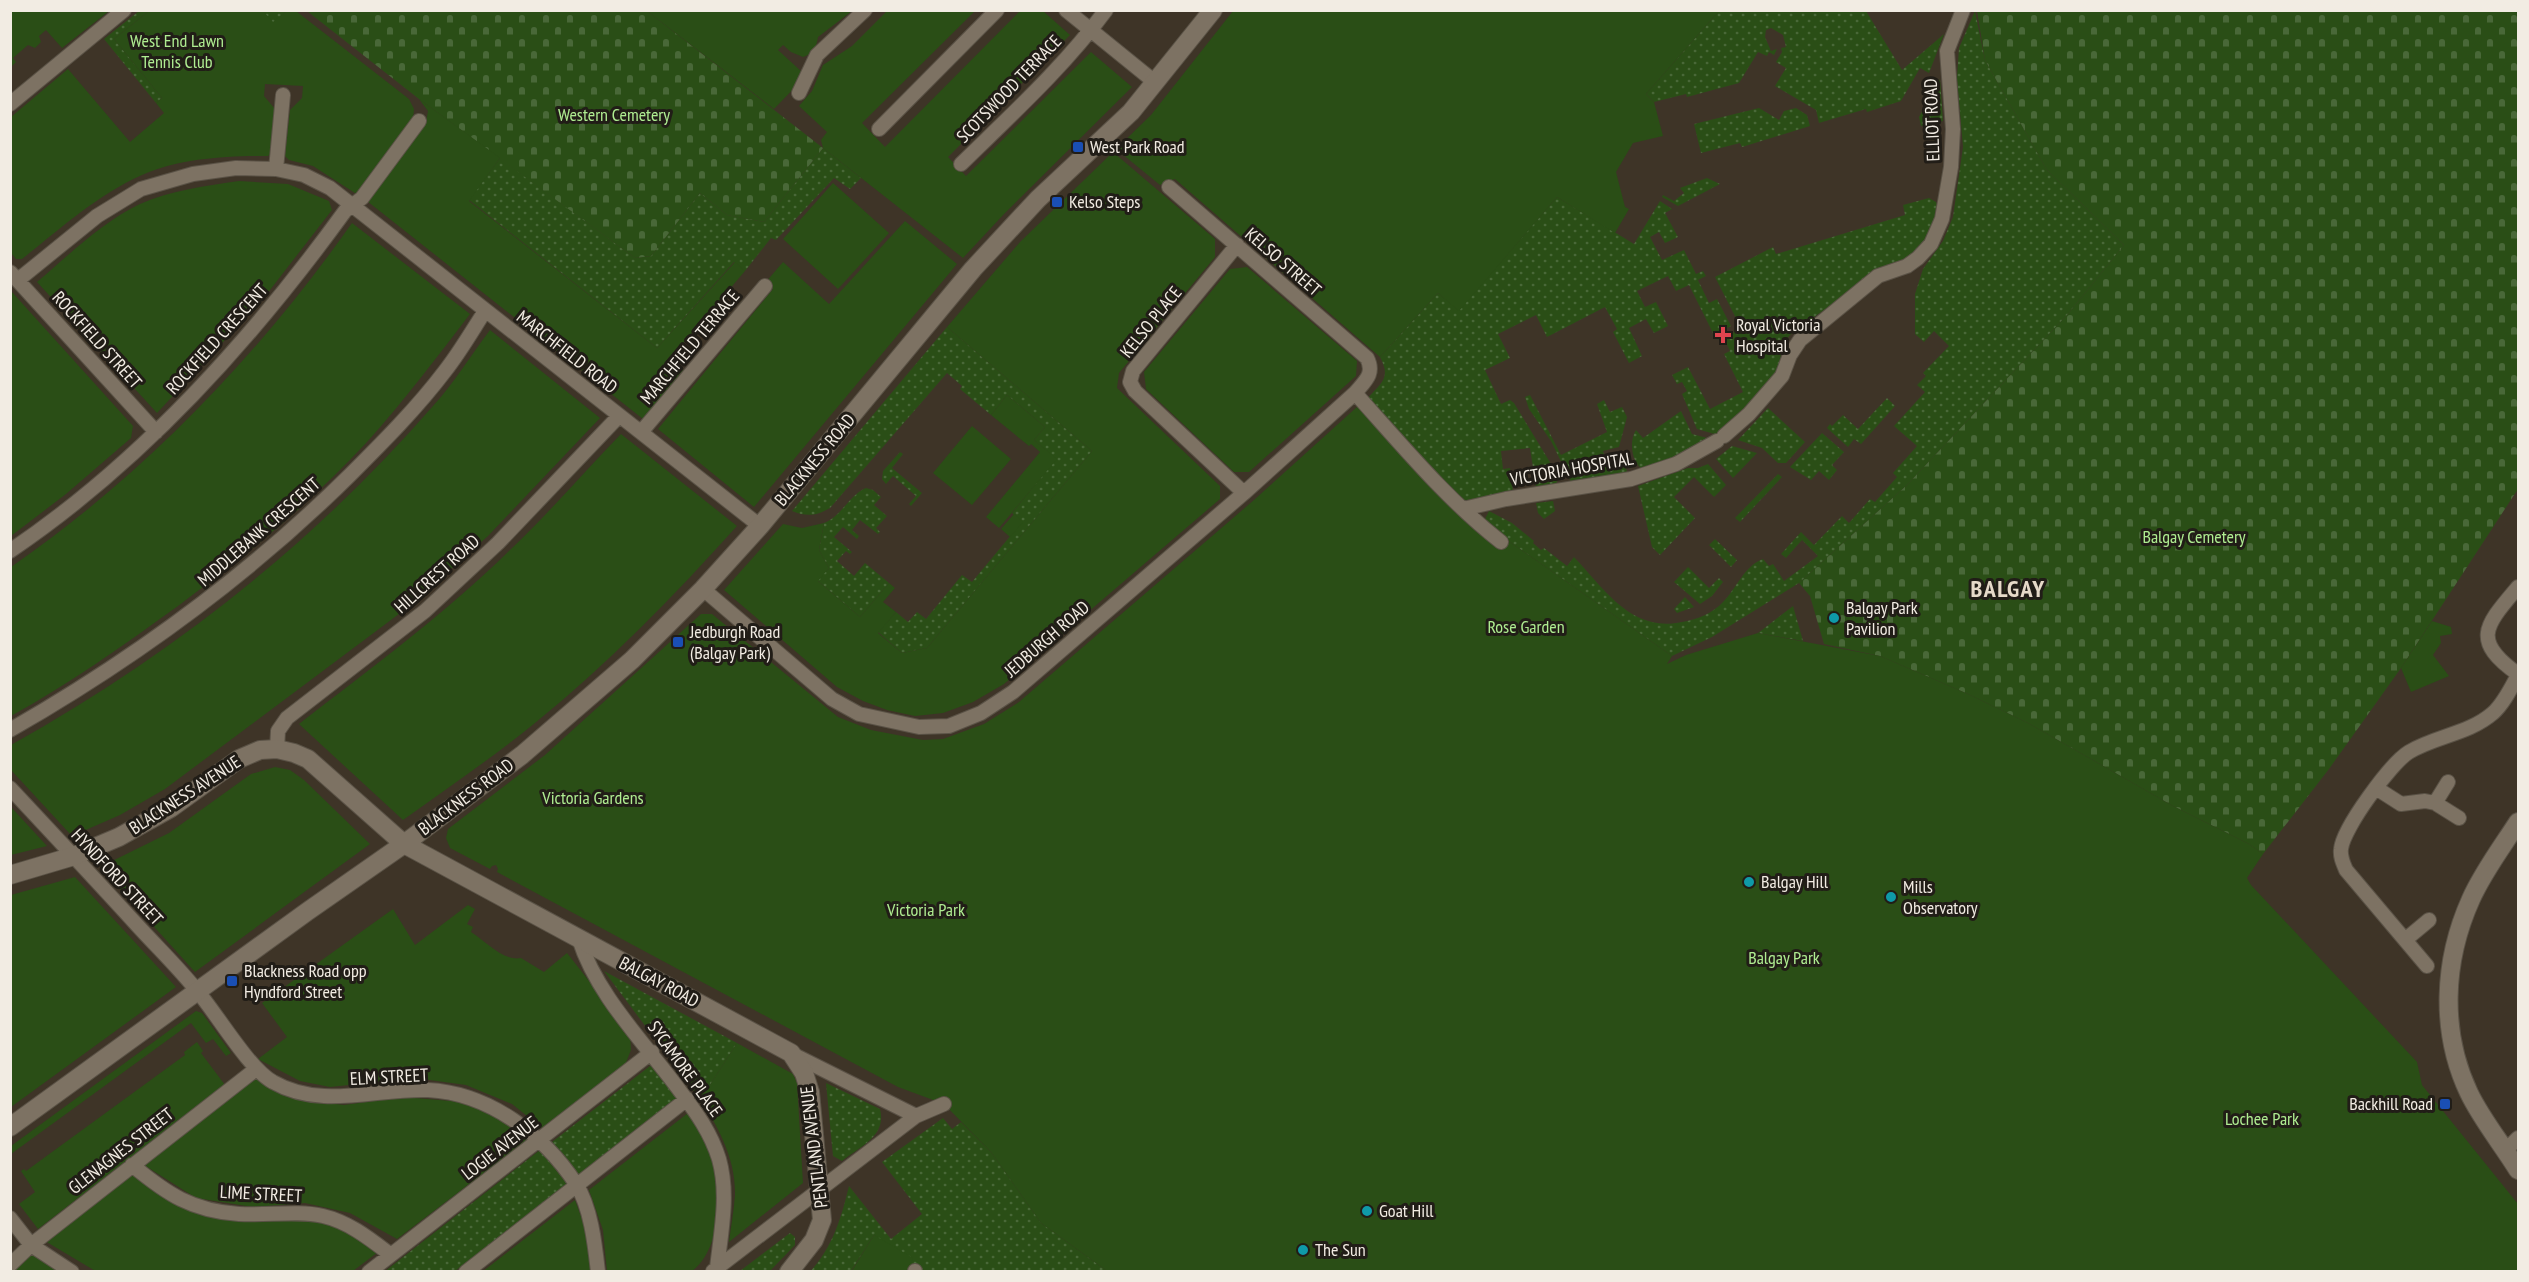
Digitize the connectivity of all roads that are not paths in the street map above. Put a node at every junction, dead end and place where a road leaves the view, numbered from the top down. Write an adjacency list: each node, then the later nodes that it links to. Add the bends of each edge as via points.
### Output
1 (124, 10): 12 (street)
2 (865, 10): 10 (street, via 817,55)
3 (997, 10): 14 (street)
4 (1066, 10): 8 (street)
5 (1106, 10): 8 (street, SCOTSWOOD TERRACE)
6 (1213, 10): 9 (street, BLACKNESS ROAD)
7 (1963, 10): 23 (street, ELLIOT ROAD, via 1947,51 1953,129 1951,167 1941,219 1931,244 1906,266 1878,276)
8 (1090, 31): 9 (street); 15 (street, SCOTSWOOD TERRACE)
9 (1156, 83): 31 (street, BLACKNESS ROAD, via 972,269)
10 (799, 93)
11 (283, 95): 16 (street)
12 (10, 104)
13 (419, 121): 18 (street, ROCKFIELD CRESCENT)
14 (879, 129)
15 (961, 164)
16 (276, 170): 18 (street, MARCHFIELD ROAD, via 304,175 330,188); 20 (street, MARCHFIELD ROAD, via 236,168 193,174 141,189)
17 (1169, 187): 19 (street, KELSO STREET)
18 (352, 206): 22 (street, MARCHFIELD ROAD); 28 (street, ROCKFIELD CRESCENT, via 260,322)
19 (1236, 246): 24 (street, KELSO STREET, via 1367,358); 29 (street, KELSO PLACE, via 1133,371 1130,382)
20 (14, 276): 28 (street, ROCKFIELD STREET)
21 (765, 286): 27 (street, MARCHFIELD TERRACE)
22 (485, 311): 26 (street, MARCHFIELD ROAD); 37 (street, MIDDLEBANK CRESCENT, via 445,371 387,439 285,536 180,621)
23 (1800, 340): 30 (street, VICTORIA HOSPITAL, via 1782,376 1749,414 1720,439 1676,464 1631,479)
24 (1371, 367): 25 (street, JEDBURGH ROAD, via 1369,376)
25 (1355, 393): 29 (street, JEDBURGH ROAD); 30 (street)
26 (619, 416): 27 (street, MARCHFIELD ROAD); 38 (street, HILLCREST ROAD, via 498,543 425,610 287,718 278,730)
27 (642, 431): 31 (street, MARCHFIELD ROAD)
28 (156, 432): 33 (street, ROCKFIELD CRESCENT, via 90,491)
29 (1244, 494): 35 (street, JEDBURGH ROAD, via 1013,692 981,713 949,726 919,727 859,714 832,699)
30 (1463, 509): 32 (street)
31 (760, 526): 35 (street, BLACKNESS ROAD)
32 (1501, 542)
33 (10, 551)
34 (2518, 587): 36 (street, via 2487,631 2489,646 2497,659)
35 (703, 590): 45 (street, BLACKNESS ROAD, via 555,728)
36 (2518, 675): 41 (street, via 2492,713 2411,751 2389,768)
37 (10, 730)
38 (277, 749): 45 (street, BLACKNESS AVENUE, via 308,759); 46 (street, BLACKNESS AVENUE, via 260,750 239,759 171,808)
39 (2448, 782): 42 (street)
40 (10, 788): 46 (street, HYNDFORD STREET)
41 (2376, 788): 42 (street, via 2401,804); 50 (street, via 2347,832 2341,859)
42 (2436, 803): 43 (street)
43 (2459, 818)
44 (2518, 822): 61 (street, via 2471,898 2452,956 2448,985 2451,1038 2457,1064 2470,1094)
45 (404, 844): 49 (street, BALGAY ROAD); 52 (street, BLACKNESS ROAD)
46 (74, 856): 47 (street, BLACKNESS AVENUE); 52 (street, HYNDFORD STREET)
47 (10, 875)
48 (2429, 920): 50 (street)
49 (579, 939): 53 (street, SYCAMORE PLACE, via 598,984); 54 (street, BALGAY ROAD)
50 (2405, 940): 51 (street)
51 (2427, 966)
52 (198, 991): 55 (street, ELM STREET); 59 (street, BLACKNESS ROAD)
53 (652, 1052): 56 (street, SYCAMORE PLACE); 60 (street, LOGIE AVENUE)
54 (791, 1053): 58 (street, BALGAY ROAD); 65 (street, PENTLAND AVENUE, via 810,1092)
55 (256, 1069): 60 (street, ELM STREET, via 272,1082 302,1094 337,1098 429,1090 471,1099 502,1111); 62 (street, GLENAGNES STREET)
56 (687, 1099): 64 (street); 70 (street, SYCAMORE PLACE, via 709,1132 719,1160 724,1198)
57 (944, 1104): 58 (street)
58 (916, 1116): 65 (street)
59 (10, 1127)
60 (540, 1141): 64 (street, ELM STREET); 68 (street, LOGIE AVENUE)
61 (2512, 1144): 63 (street)
62 (132, 1166): 67 (street, GLENAGNES STREET); 68 (street, LIME STREET, via 164,1192 199,1208 239,1214 322,1216 356,1229)
63 (2518, 1170)
64 (577, 1185): 73 (street); 74 (street, ELM STREET, via 594,1232)
65 (820, 1191): 70 (street); 75 (street, PENTLAND AVENUE, via 822,1220 814,1240)
66 (10, 1218): 67 (street)
67 (31, 1245): 69 (street, GLENAGNES STREET); 71 (street)
68 (391, 1255): 72 (street, LOGIE AVENUE)
69 (10, 1265)
70 (715, 1270)
71 (72, 1272)
72 (369, 1272)
73 (466, 1272)
74 (598, 1272)
75 (789, 1272)

